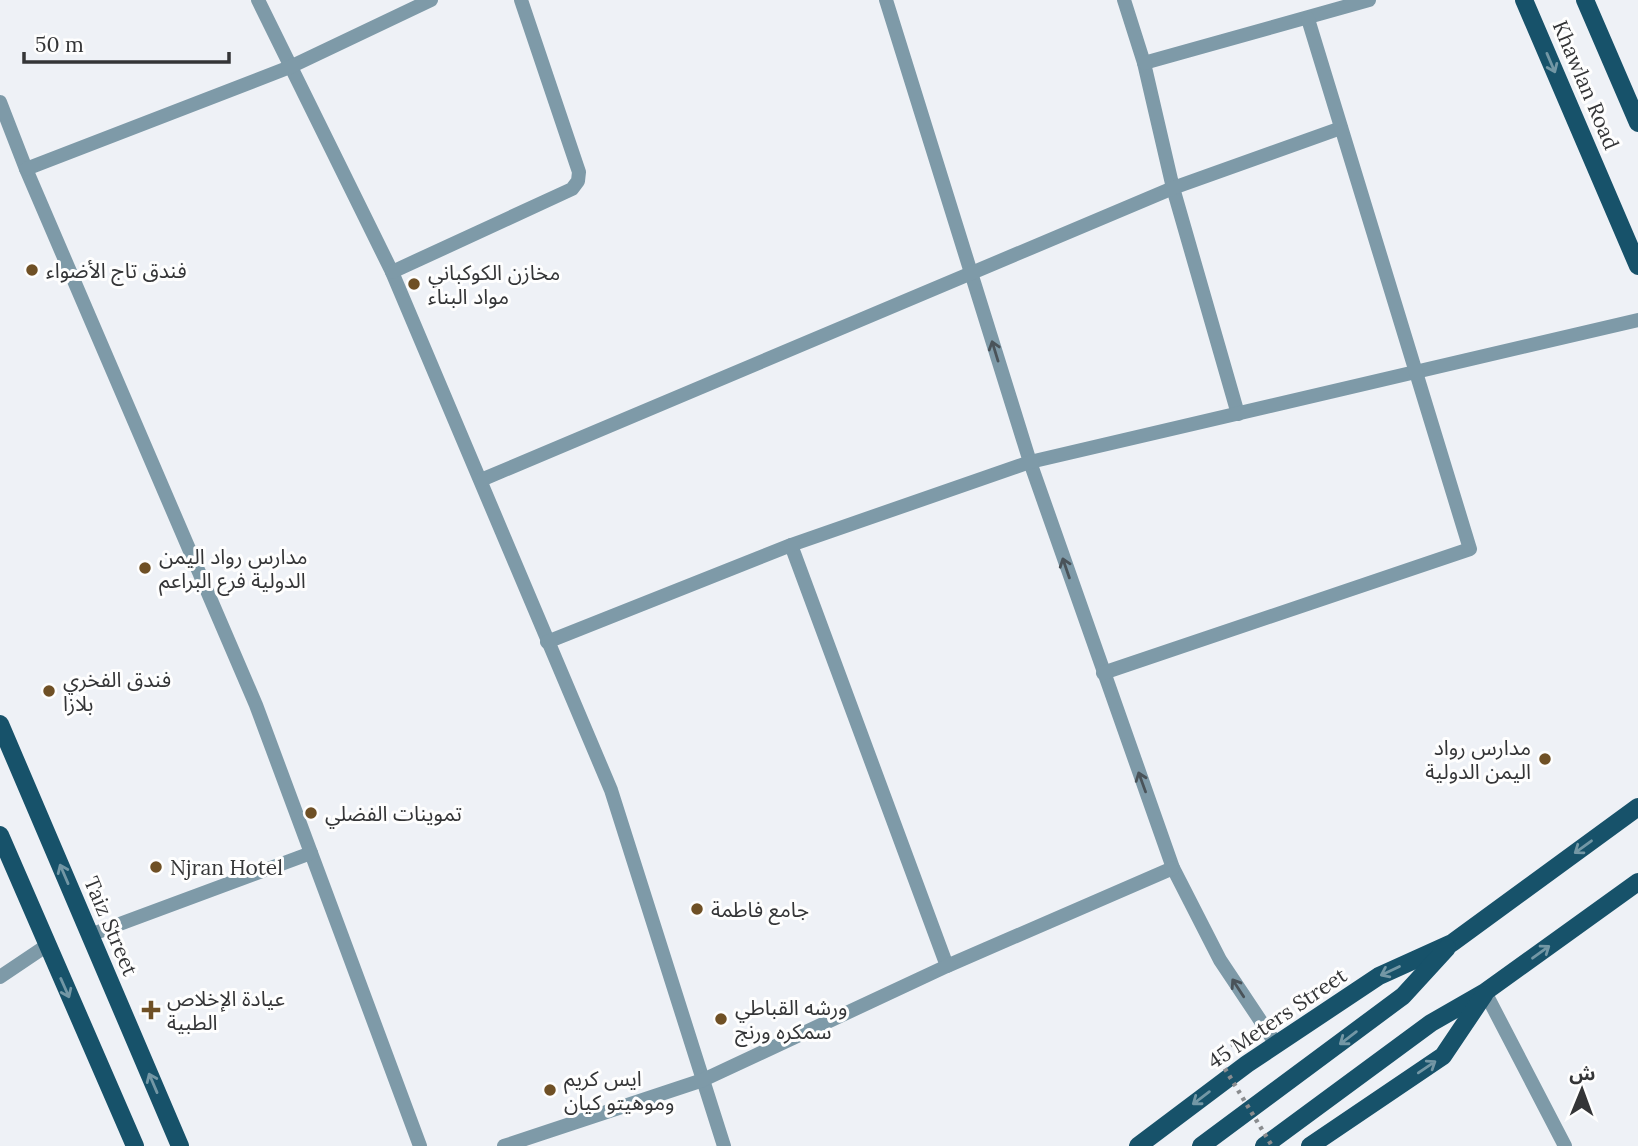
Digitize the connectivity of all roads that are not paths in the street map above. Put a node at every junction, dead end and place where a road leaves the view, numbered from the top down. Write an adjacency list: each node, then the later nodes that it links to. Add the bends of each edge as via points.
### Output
1 (258, 0): 11 (street)
2 (431, 0): 11 (street)
3 (521, 0): 18 (street, via 579,172 578,181 572,189)
4 (886, 0): 19 (street)
5 (1124, 0): 10 (street)
6 (1369, 0): 9 (street)
7 (1524, 0): 17 (main road, Khawlan Road, one-way to 17)
8 (1585, 0): 13 (main road, Khawlan Road)
9 (1308, 19): 10 (street); 14 (street)
10 (1144, 63): 16 (street)
11 (290, 67): 15 (street); 18 (street)
12 (0, 102): 15 (street)
13 (1638, 123)
14 (1341, 128): 16 (street); 21 (street)
15 (26, 169): 31 (street, via 256,705)
16 (1173, 188): 19 (street); 22 (street)
17 (1638, 266)
18 (392, 272): 24 (street)
19 (971, 273): 23 (street, one-way to 19); 24 (street)
20 (1638, 320): 21 (street)
21 (1416, 371): 22 (street); 27 (street, via 1470,549)
22 (1238, 414): 23 (street)
23 (1030, 461): 25 (street); 27 (street, one-way to 23)
24 (481, 480): 26 (street)
25 (791, 545): 26 (street); 37 (street)
26 (547, 642): 41 (street, via 611,790)
27 (1103, 673): 32 (street, one-way to 27)
28 (0, 724): 34 (main road, Taiz Street, one-way to 28)
29 (1638, 807): 35 (main road, 45 Meters Street, one-way to 35)
30 (0, 835): 36 (main road)
31 (311, 853): 34 (street); 44 (street)
32 (1173, 868): 37 (street); 40 (street, one-way to 32, via 1220,960)
33 (1638, 882): 39 (main road, one-way to 33)
34 (90, 936): 43 (main road, Taiz Street, one-way to 34)
35 (1452, 943): 40 (main road, 45 Meters Street, one-way to 40, via 1378,976); 48 (main road, 45 Meters Street, one-way to 48, via 1403,996)
36 (46, 946): 38 (street); 42 (main road, one-way to 42)
37 (947, 966): 41 (street)
38 (0, 977)
39 (1485, 992): 49 (main road, via 1431,1023); 50 (main road, one-way to 39, via 1443,1056); 51 (street)
40 (1276, 1044): 47 (main road, 45 Meters Street, one-way to 47)
41 (703, 1080): 45 (street); 46 (street)
42 (135, 1146)
43 (180, 1146)
44 (420, 1146)
45 (504, 1146)
46 (724, 1146)
47 (1138, 1146)
48 (1201, 1146)
49 (1264, 1146)
50 (1310, 1146)
51 (1565, 1146)

